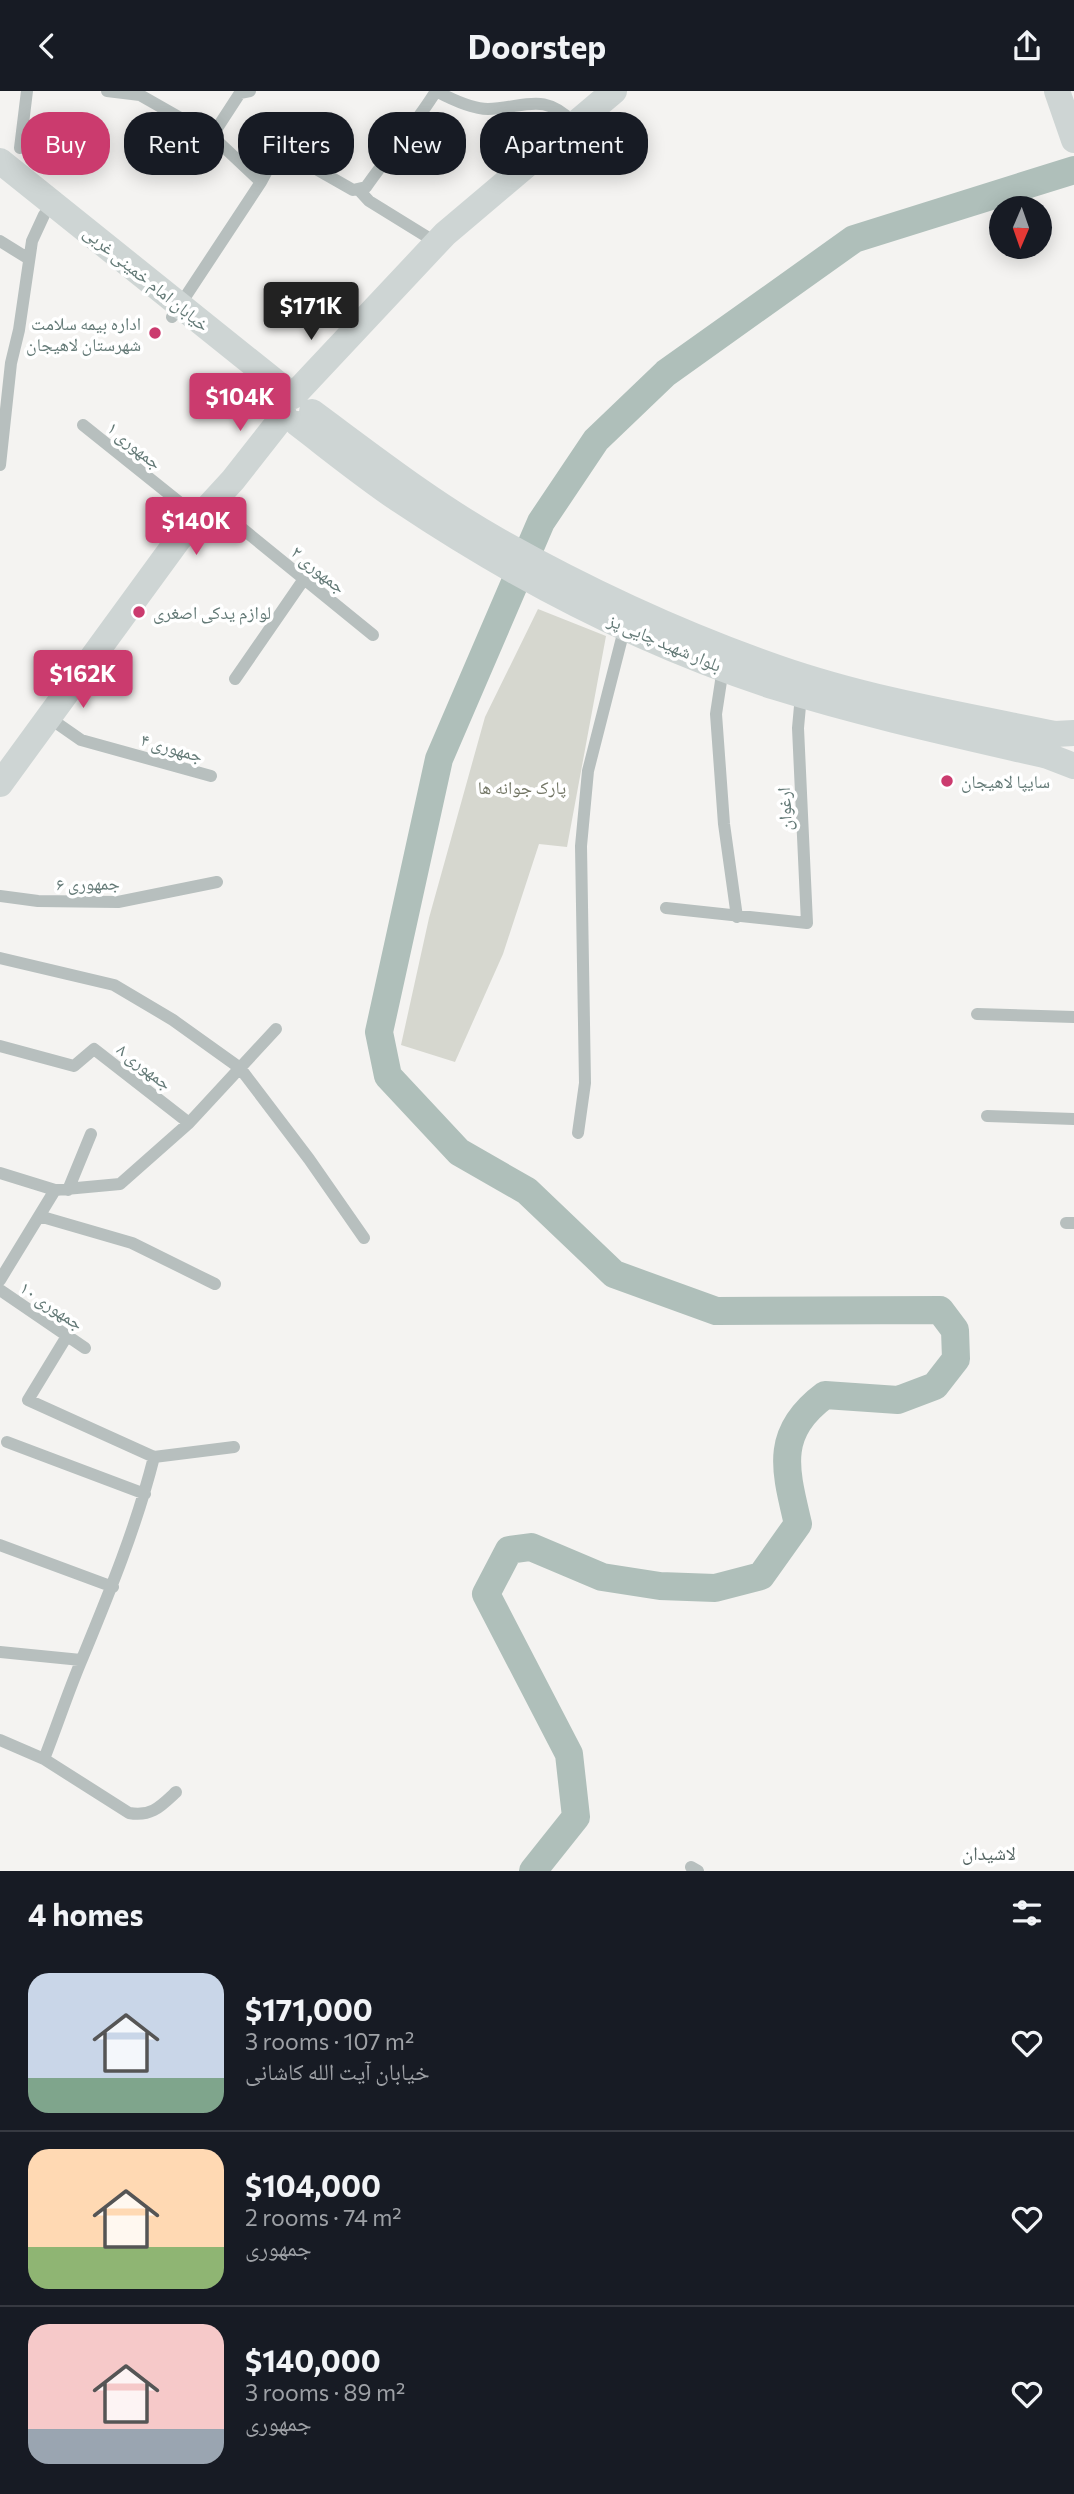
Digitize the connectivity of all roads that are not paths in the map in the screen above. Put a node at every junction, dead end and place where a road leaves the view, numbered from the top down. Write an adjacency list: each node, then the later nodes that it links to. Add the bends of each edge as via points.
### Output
1 (27, 91): 15 (street)
2 (107, 91): 9 (street, via 140,95)
3 (250, 91): 12 (street, via 240,93)
4 (436, 91): 8 (street); 19 (street, via 366,187)
5 (469, 91): 8 (street)
6 (614, 91): 11 (main road)
7 (1066, 93): 13 (main road)
8 (461, 102): 10 (street, via 487,109 539,100)
9 (170, 112)
10 (562, 112)
11 (589, 112)
12 (224, 118)
13 (1074, 140)
14 (224, 147): 18 (street)
15 (10, 154): 20 (main road, خیابان امام خمینی غربی)
16 (515, 175): 22 (main road)
17 (0, 181): 20 (main road, خیابان امام خمینی غربی)
18 (261, 182): 19 (street, via 275,156 288,153); 24 (street)
19 (358, 189): 22 (street, via 369,201)
20 (48, 209): 23 (street); 24 (main road, خیابان امام خمینی غربی)
21 (0, 241): 23 (street)
22 (437, 243): 25 (main road, via 363,321)
23 (29, 258): 27 (street)
24 (177, 311): 25 (main road, خیابان امام خمینی غربی)
25 (297, 413): 28 (main road); 30 (main road, بلوار شهید چایی پز, via 410,484 493,549)
26 (83, 425): 28 (street, جمهوری ۱)
27 (0, 465)
28 (205, 511): 29 (street, جمهوری ۲); 36 (main road, via 178,540)
29 (304, 579): 32 (street, جمهوری ۲); 34 (street)
30 (558, 582): 31 (main road, بلوار شهید چایی پز); 37 (main road, بلوار شهید چایی پز, via 780,669 889,700 1055,734)
31 (625, 626): 33 (main road, بلوار شهید چایی پز); 55 (street, via 588,771 581,846 585,1083)
32 (373, 635)
33 (723, 667): 35 (main road, بلوار شهید چایی پز); 44 (street, via 716,714)
34 (235, 679)
35 (801, 694): 38 (main road, بلوار شهید چایی پز); 44 (street, ارغوان, via 798,727 807,923)
36 (48, 717): 39 (street, جمهوری ۴, via 81,740); 40 (main road)
37 (1074, 733)
38 (1074, 765)
39 (211, 776)
40 (0, 784)
41 (217, 882): 42 (street, جمهوری ۶, via 118,902)
42 (0, 896)
43 (666, 908): 44 (street)
44 (737, 917)
45 (0, 958): 50 (street, via 114,985)
46 (977, 1014): 47 (street)
47 (1074, 1017)
48 (276, 1029): 50 (street)
49 (0, 1046): 53 (street, جمهوری ۸, via 74,1066 94,1049)
50 (240, 1068): 53 (street); 59 (street)
51 (987, 1116): 52 (street)
52 (1074, 1119)
53 (189, 1123): 57 (street, via 120,1184)
54 (91, 1133): 57 (street)
55 (578, 1133)
56 (0, 1173): 57 (street)
57 (61, 1190): 58 (street)
58 (39, 1216): 60 (street); 61 (street, via 132,1243)
59 (364, 1238)
60 (0, 1280)
61 (215, 1284)
62 (0, 1290): 63 (street, جمهوری ۱۰)
63 (67, 1336): 64 (street, جمهوری ۱۰); 67 (street, via 29,1400)
64 (85, 1348)
65 (7, 1442): 68 (street)
66 (234, 1447): 67 (street)
67 (154, 1457): 68 (street)
68 (145, 1494): 70 (street)
69 (0, 1545): 70 (street)
70 (113, 1587): 72 (street)
71 (0, 1652): 72 (street)
72 (82, 1660): 74 (street)
73 (0, 1740): 74 (street)
74 (44, 1759): 75 (street, via 129,1813 155,1811)
75 (176, 1793)

